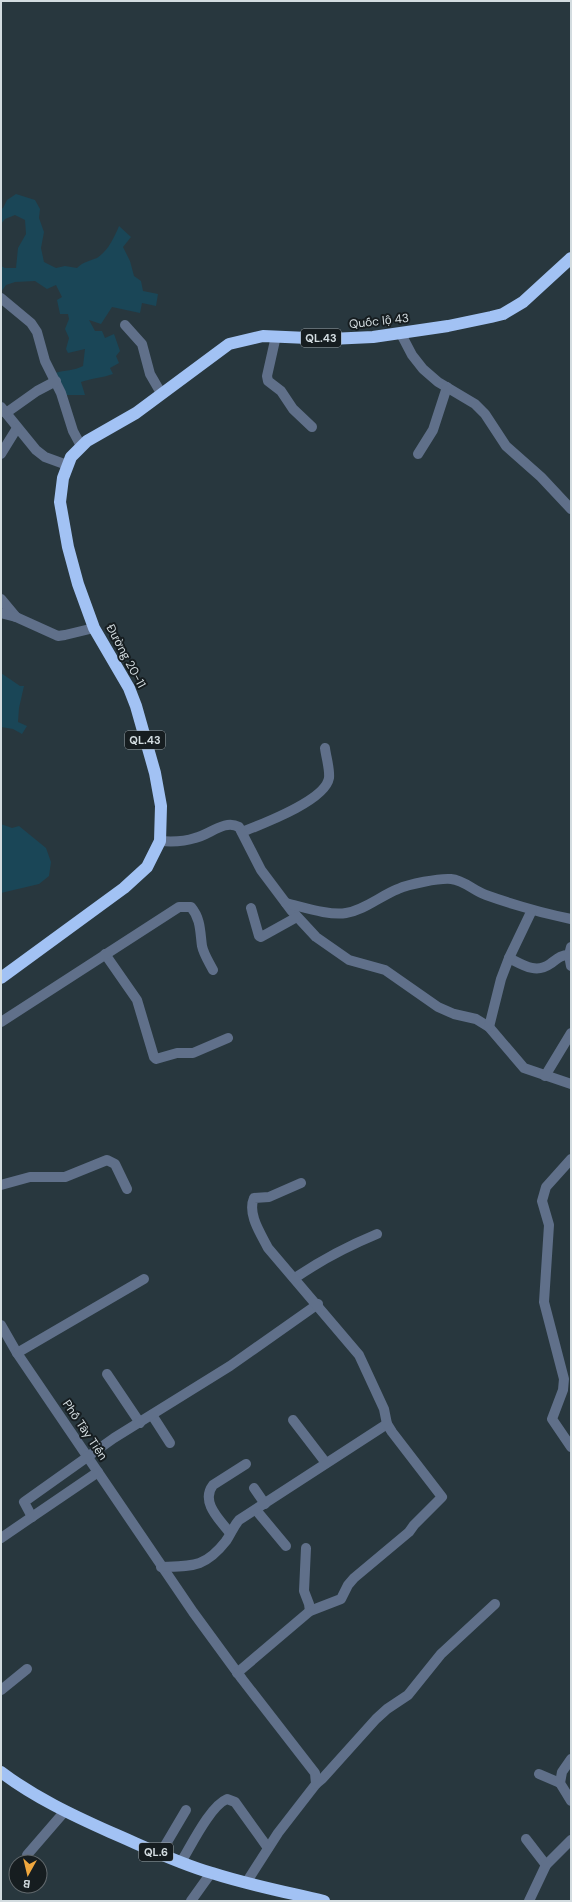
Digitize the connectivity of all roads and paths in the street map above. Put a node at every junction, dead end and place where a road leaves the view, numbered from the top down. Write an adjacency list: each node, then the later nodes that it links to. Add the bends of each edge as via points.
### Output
1 (571, 258): 4 (highway, Quốc lộ 43 / QL.43, via 523,302 503,314)
2 (1, 298): 6 (street, via 31,323 39,338 45,361)
3 (125, 325): 8 (street, via 142,344 150,374)
4 (401, 334): 5 (highway, Quốc lộ 43 / QL.43, via 330,339); 7 (street, via 423,369)
5 (276, 336): 8 (highway, Quốc lộ 43 / QL.43, via 252,337 229,344); 10 (street, via 268,380)
6 (56, 381): 9 (street); 12 (street, via 73,431)
7 (447, 386): 14 (street, via 433,430); 16 (street, via 475,404 485,414 506,446 541,477)
8 (161, 393): 12 (highway, Quốc lộ 43 / QL.43, via 128,418)
9 (4, 410): 11 (street)
10 (312, 427)
11 (17, 428): 13 (street); 15 (street, via 40,454)
12 (81, 446): 15 (highway, Đường 20-11 / QL.43)
13 (1, 454)
14 (418, 454)
15 (67, 465): 20 (highway, Đường 20-11 / QL.43, via 60,502 61,514 72,564)
16 (571, 509)
17 (1, 599): 19 (street)
18 (1, 613): 19 (street)
19 (16, 617): 20 (street, via 58,636)
20 (94, 628): 23 (highway, Đường 20-11 / QL.43, via 129,688 136,706 155,773 161,806)
21 (325, 748): 22 (street, via 329,778 321,791 290,811)
22 (242, 832): 23 (street, via 239,827 232,824 224,825 197,838 173,842); 24 (street, via 262,870)
23 (160, 840): 34 (highway, Đường 20-11 / QL.43, via 147,868 124,888)
24 (286, 903): 26 (street, via 344,914 356,911 398,888 450,878 486,895); 27 (street)
25 (251, 908): 27 (street, via 258,935 261,937)
26 (532, 910): 28 (street); 31 (street)
27 (297, 917): 36 (street, via 316,938 349,960 385,970 428,1002)
28 (571, 920)
29 (570, 951): 31 (street, via 539,969 529,968); 32 (street)
30 (105, 954): 33 (street, via 185,905 195,912 204,952); 35 (street); 38 (street, via 137,1000 156,1059 177,1053 192,1053)
31 (509, 958): 36 (street, via 498,988)
32 (571, 966)
33 (213, 970)
34 (1, 978)
35 (1, 1022)
36 (489, 1027): 39 (street, via 518,1063)
37 (571, 1033): 39 (street)
38 (228, 1038)
39 (544, 1076): 40 (street)
40 (571, 1084)
41 (571, 1159): 57 (street, via 546,1187 542,1201 549,1225 544,1302 564,1379 563,1390 552,1419)
42 (301, 1183): 46 (street, via 269,1197 254,1198 252,1209 268,1248)
43 (1, 1185): 44 (street, via 30,1177 66,1177 107,1160 115,1164)
44 (127, 1189)
45 (377, 1234): 46 (street, via 339,1250)
46 (295, 1278): 48 (street)
47 (144, 1280): 50 (street)
48 (318, 1304): 52 (street, via 230,1366); 55 (street, via 359,1355 384,1409)
49 (1, 1325): 50 (street, Phố Tây Tiến)
50 (17, 1353): 58 (street, Phố Tây Tiến)
51 (107, 1374): 54 (street)
52 (152, 1415): 54 (street); 56 (street)
53 (292, 1420): 59 (street)
54 (140, 1423): 58 (street)
55 (387, 1424): 59 (street); 72 (street, via 442,1497 410,1532 354,1578 341,1598)
56 (170, 1443)
57 (571, 1447)
58 (87, 1456): 61 (street, Phố Tây Tiến); 65 (street, via 24,1502)
59 (326, 1463): 63 (street)
60 (246, 1464): 66 (street, via 212,1484 209,1489 211,1508)
61 (98, 1472): 65 (street, Phố Tây Tiến); 70 (street)
62 (254, 1488): 63 (street)
63 (265, 1504): 64 (street)
64 (256, 1510): 66 (street, via 239,1520); 68 (street)
65 (32, 1516): 67 (street, Phố Tây Tiến)
66 (230, 1533): 70 (street, via 225,1543 202,1563)
67 (1, 1538)
68 (286, 1546)
69 (306, 1548): 72 (street, via 304,1591 310,1604)
70 (162, 1567): 74 (street)
71 (495, 1604): 80 (street, via 441,1654 408,1695 376,1719)
72 (310, 1611): 74 (street)
73 (27, 1669): 75 (street)
74 (237, 1673): 80 (street, via 312,1768)
75 (1, 1690)
76 (571, 1759): 79 (street, via 562,1772)
77 (1, 1772): 83 (highway, QL.6)
78 (539, 1774): 79 (street)
79 (560, 1783): 81 (street)
80 (316, 1784): 86 (street)
81 (571, 1801)
82 (186, 1810): 88 (street)
83 (65, 1811): 87 (street); 88 (highway, QL.6)
84 (526, 1839): 90 (street)
85 (571, 1840): 90 (street)
86 (268, 1848): 89 (street, via 235,1802 227,1799 220,1802 207,1819); 92 (street)
87 (28, 1854)
88 (160, 1854): 89 (highway, QL.6)
89 (180, 1862): 91 (highway, QL.6)
90 (546, 1865): 95 (street)
91 (211, 1873): 92 (highway, QL.6); 93 (street)
92 (246, 1883): 94 (highway, QL.6)
93 (191, 1901)
94 (324, 1901)
95 (529, 1901)

